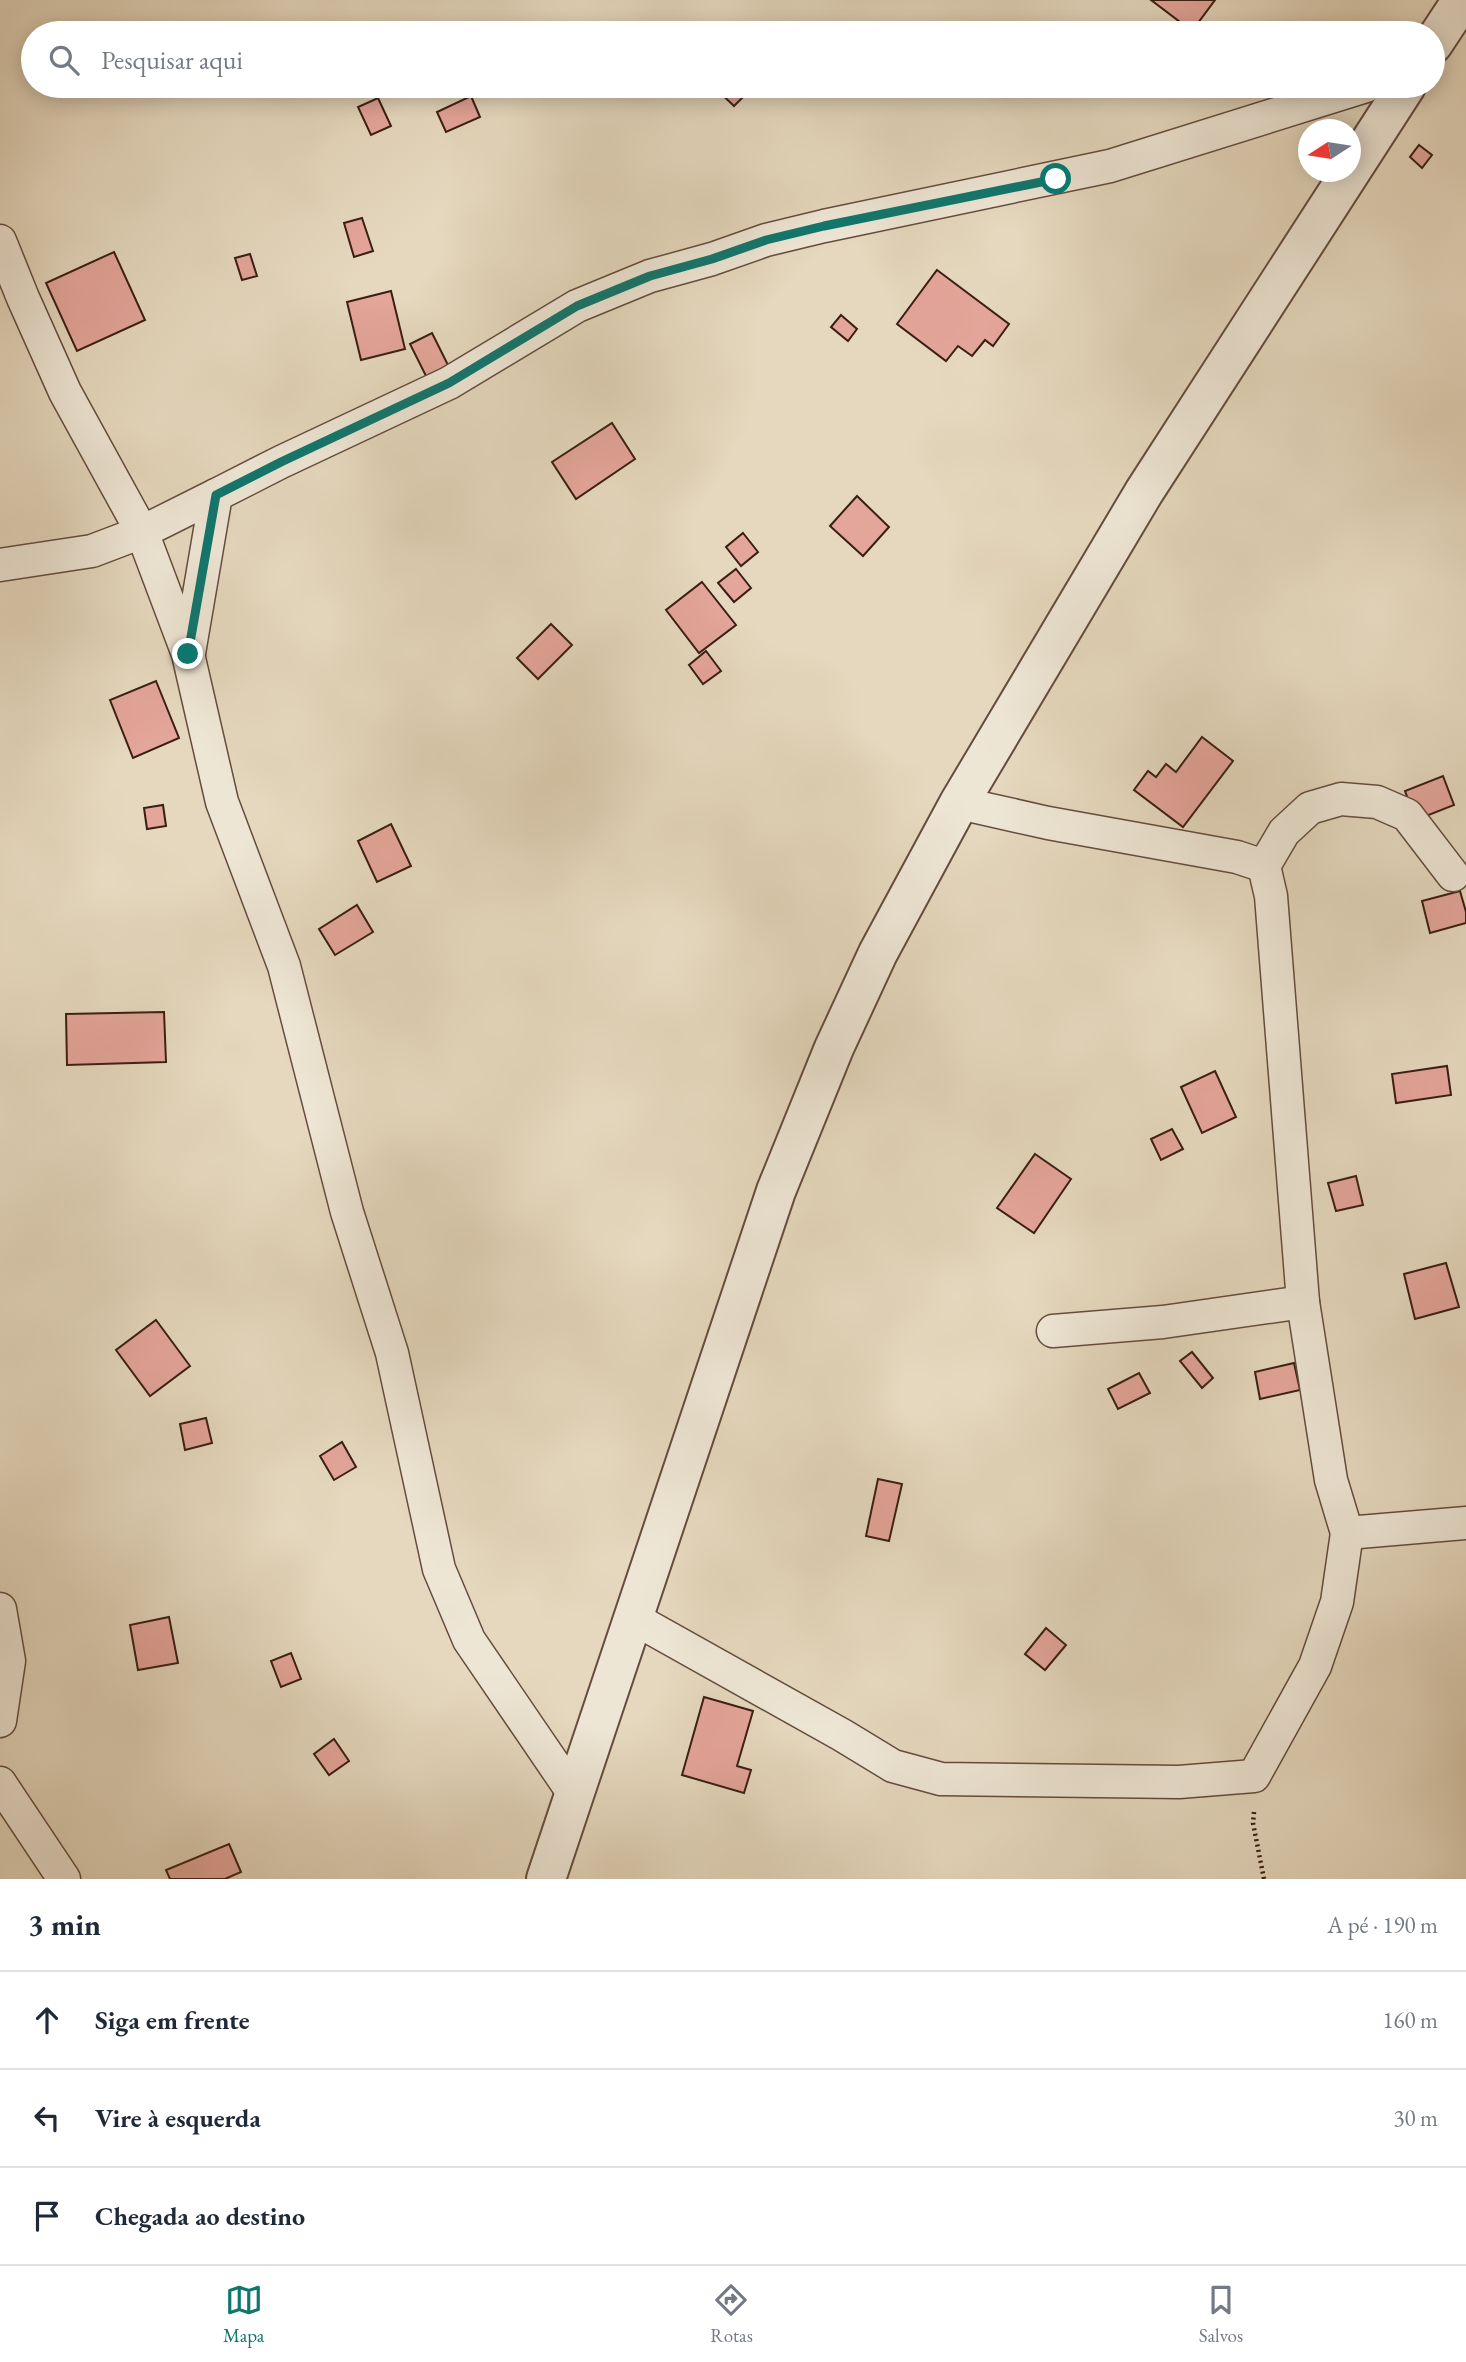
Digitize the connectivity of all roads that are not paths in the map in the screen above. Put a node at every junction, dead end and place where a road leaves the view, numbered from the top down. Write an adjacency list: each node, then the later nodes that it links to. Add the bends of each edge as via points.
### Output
1 (1462, 0): 2 (street)
2 (1445, 26)
3 (1326, 98): 6 (street, via 1110,166 824,226 650,276 577,306 449,383)
4 (1398, 98): 10 (street, via 1144,492)
5 (0, 240): 7 (street, via 65,392)
6 (216, 495): 7 (street); 9 (street)
7 (142, 532): 8 (street, via 92,551); 9 (street)
8 (0, 565)
9 (188, 654): 21 (street, via 222,802 285,966 347,1212 392,1353 439,1569 469,1640)
10 (959, 803): 11 (street); 18 (street, via 878,953 776,1191)
11 (1264, 866): 12 (street, via 1284,832 1310,808 1341,799 1377,802 1407,815); 13 (street)
12 (1453, 875)
13 (1303, 1302): 14 (street, via 1163,1322); 16 (street, via 1331,1480)
14 (1053, 1331)
15 (1466, 1522): 16 (street)
16 (1347, 1532): 18 (street, via 1337,1602 1315,1666 1254,1776 1179,1783 941,1779 893,1766)
17 (0, 1609): 19 (street, via 9,1661)
18 (633, 1618): 21 (street)
19 (0, 1721)
20 (0, 1783): 22 (street)
21 (574, 1794): 23 (street)
22 (64, 1879)
23 (546, 1879)

